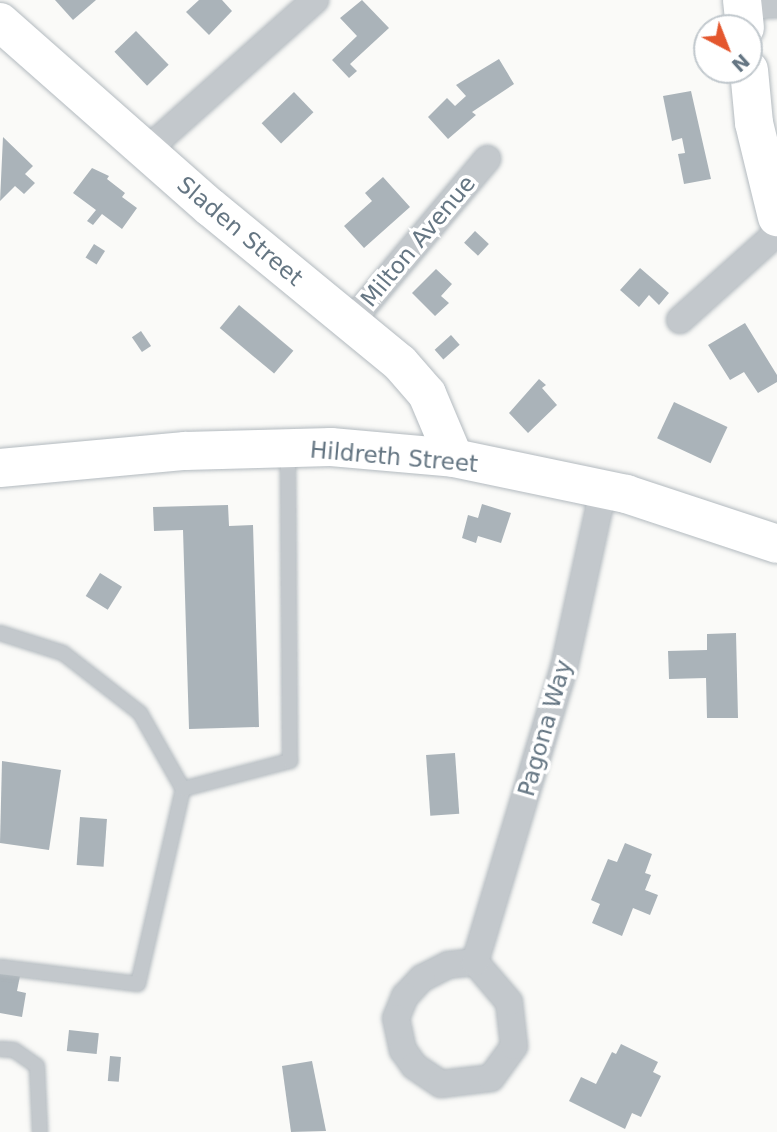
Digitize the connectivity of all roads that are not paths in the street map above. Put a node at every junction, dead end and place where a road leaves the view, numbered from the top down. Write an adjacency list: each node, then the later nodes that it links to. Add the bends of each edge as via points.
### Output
1 (314, 0): 4 (street)
2 (0, 22): 4 (street, Sladen Street)
3 (750, 84): 6 (street, via 754,123)
4 (146, 151): 9 (street, Sladen Street)
5 (487, 159): 9 (street, Milton Avenue)
6 (777, 217)
7 (777, 233): 8 (street)
8 (680, 320)
9 (350, 323): 11 (street, Sladen Street, via 400,363 427,394)
10 (288, 448): 11 (street, Hildreth Street, via 331,447); 12 (street, Hildreth Street, via 185,451); 16 (lane, via 290,761)
11 (454, 458): 13 (street, Hildreth Street)
12 (0, 468)
13 (603, 490): 14 (street, Hildreth Street); 17 (street, Pagona Way, via 564,668)
14 (777, 544)
15 (0, 633): 16 (lane, via 63,653 140,713)
16 (183, 789): 18 (lane, via 138,984)
17 (475, 962): 17 (street, via 509,1002 514,1046 491,1078 441,1084 414,1066 402,1050 396,1018 405,996 422,978 449,965)
18 (0, 967)
19 (0, 1049): 20 (lane, via 14,1050 37,1066)
20 (40, 1132)

